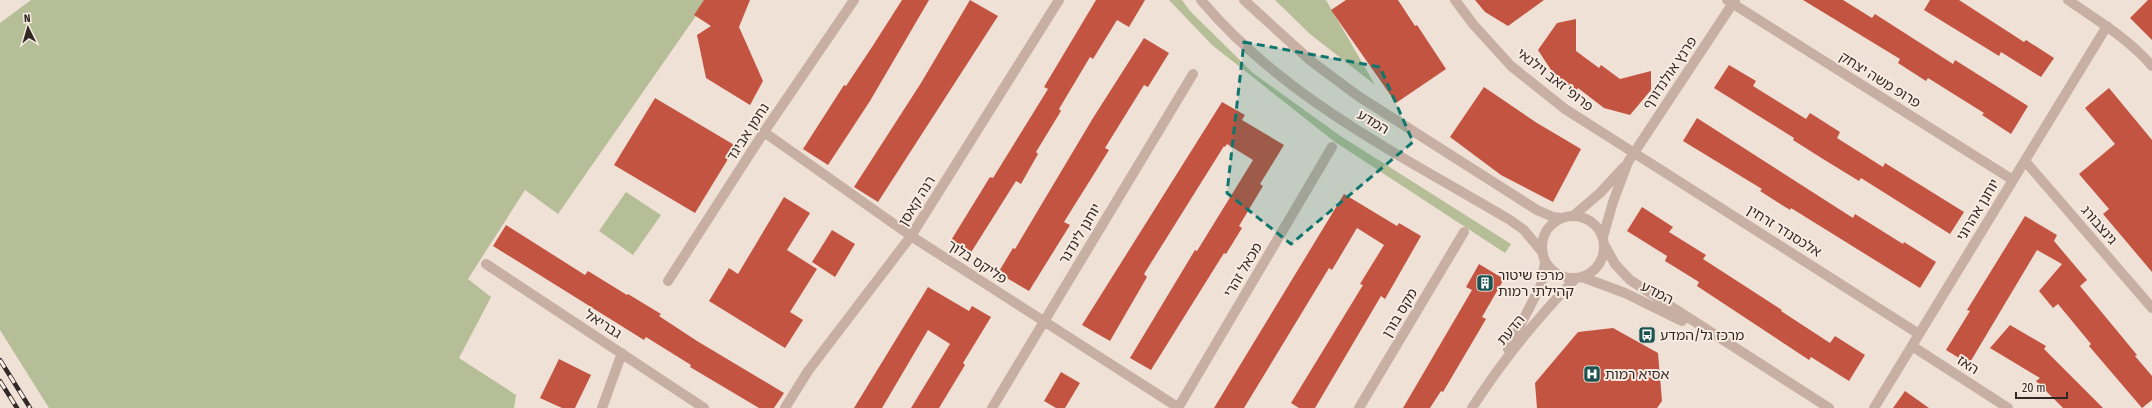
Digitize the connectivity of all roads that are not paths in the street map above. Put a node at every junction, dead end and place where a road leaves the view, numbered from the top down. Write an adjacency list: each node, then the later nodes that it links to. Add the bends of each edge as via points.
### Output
1 (854, 0): 11 (street, נחמן אביגד)
2 (1059, 0): 20 (street, רנה קאסן)
3 (1201, 0): 22 (street, המדע, via 1213,15 1267,66 1336,117 1510,220 1524,230)
4 (1244, 0): 18 (street, המדע, via 1311,61 1358,96 1537,210)
5 (1455, 0): 13 (street, פרופ' זאב וילנאי, via 1511,66 1565,109)
6 (2068, 0): 8 (street)
7 (1731, 1): 13 (street, פרנץ אולנדורף); 16 (street, פרופ משה יצחק)
8 (2107, 26): 9 (street, via 2144,56); 14 (street, יוחנן אהרוני)
9 (2152, 66)
10 (1193, 74): 27 (street, יוחנן לינדנר)
11 (764, 132): 20 (street, פליקס בלוך); 25 (street, נחמן אביגד)
12 (1332, 147): 37 (street, מכאל זהרי)
13 (1634, 152): 15 (street, פרנץ אולנדורף); 28 (street, אלכסנדר זרחין)
14 (2025, 161): 16 (street, יוחנן אהרוני); 26 (street, גינצבורג)
15 (1628, 162): 17 (street, פרנץ אולנדורף, via 1600,193); 21 (street, פרנץ אולנדורף, via 1613,202)
16 (2013, 180): 28 (street, יוחנן אהרוני)
17 (1573, 216): 18 (street); 21 (street, via 1595,224)
18 (1562, 218): 22 (street, via 1548,228 1542,244)
19 (1464, 232): 38 (street, מקס בורן)
20 (911, 236): 27 (street, פליקס בלוך); 35 (street, רנה קאסן, via 808,371)
21 (1604, 242): 24 (street, via 1601,262 1589,274); 29 (street, המדע, via 1615,264 1630,280)
22 (1544, 257): 24 (street, via 1558,274); 32 (street, הדעת, via 1541,285)
23 (486, 264): 31 (street, גבריאל)
24 (1579, 278): 29 (street, המדע, via 1625,293); 32 (street, הדעת, via 1558,296)
25 (668, 281)
26 (2152, 308)
27 (1043, 322): 36 (street, יוחנן לינדנר); 37 (street, פליקס בלוך)
28 (1919, 334): 30 (street, יוחנן אהרוני)
29 (1718, 338): 40 (street, המדע)
30 (1912, 346): 41 (street, יוחנן אהרוני); 42 (street, האז)
31 (622, 353): 33 (street); 34 (street, גבריאל)
32 (1500, 365): 39 (street, הדעת)
33 (602, 408)
34 (704, 408)
35 (785, 408)
36 (992, 408)
37 (1179, 408)
38 (1359, 408)
39 (1472, 408)
40 (1829, 408)
41 (1874, 408)
42 (2008, 408)

